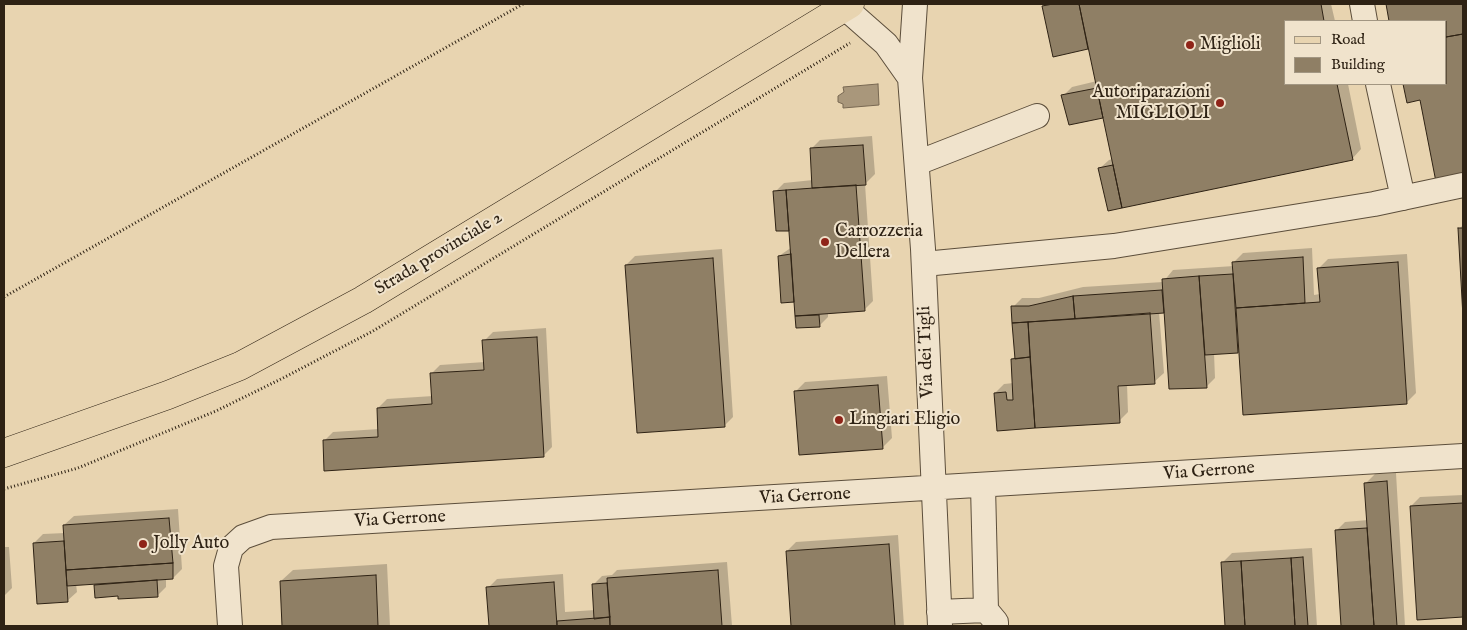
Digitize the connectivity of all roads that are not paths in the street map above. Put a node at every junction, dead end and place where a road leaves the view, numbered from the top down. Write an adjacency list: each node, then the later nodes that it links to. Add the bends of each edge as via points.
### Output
1 (915, 4): 5 (street, Via dei Tigli)
2 (1362, 4): 4 (street)
3 (847, 5): 5 (street, via 886,44); 12 (main road, Strada provinciale 2, via 363,300 240,366 168,396)
4 (1365, 20)
5 (910, 78): 8 (street, Via dei Tigli)
6 (1378, 85): 10 (street)
7 (1037, 116): 8 (street)
8 (917, 163): 11 (street, Via dei Tigli)
9 (1463, 185): 10 (street)
10 (1403, 198): 11 (street, via 1114,246)
11 (924, 264): 15 (street, Via dei Tigli)
12 (4, 453)
13 (1463, 456): 14 (street, Via Gerrone)
14 (983, 486): 15 (street, Via Gerrone); 16 (street)
15 (932, 489): 17 (street, Via dei Tigli); 18 (street, Via Gerrone, via 271,527 243,537 231,548 226,566)
16 (991, 618): 17 (street)
17 (940, 619)
18 (230, 626)

